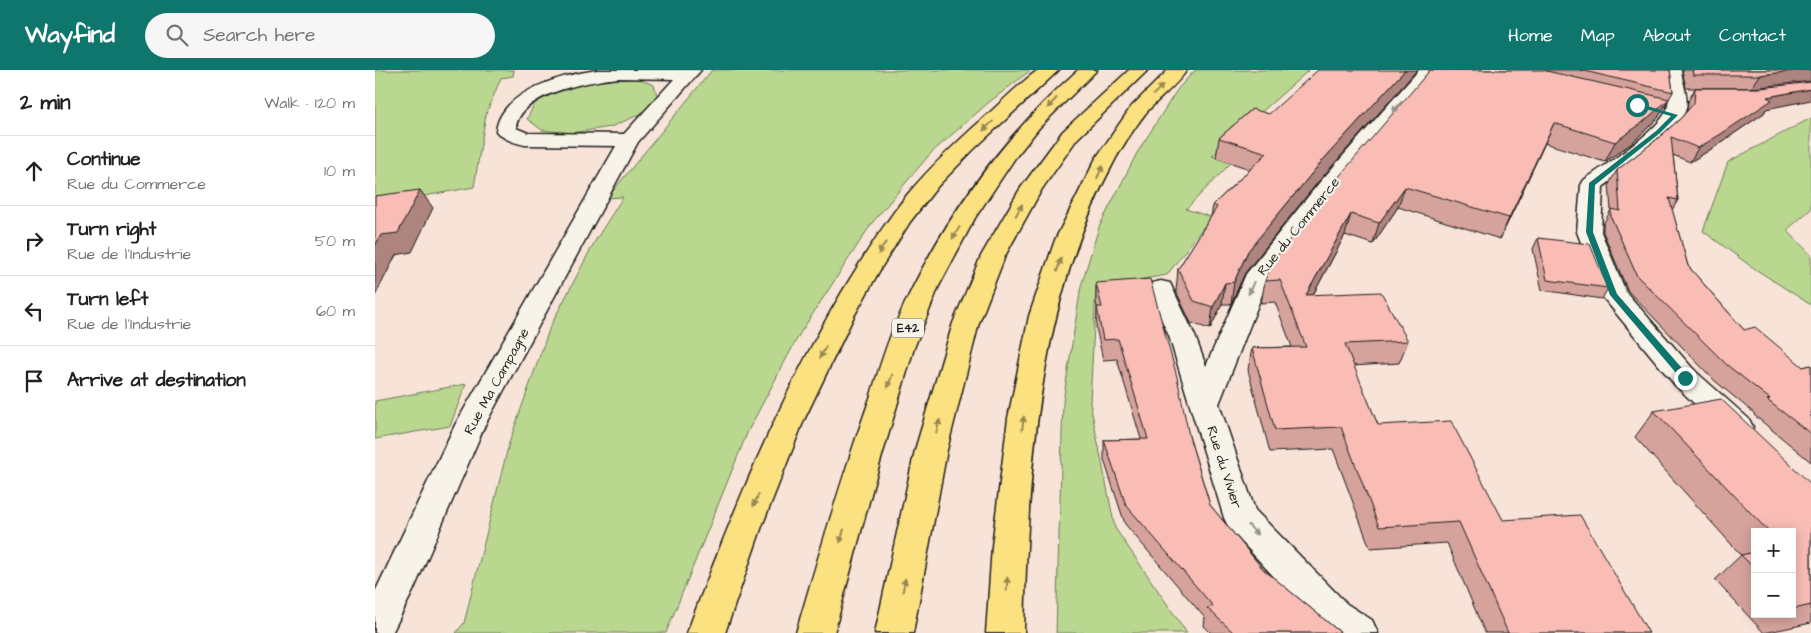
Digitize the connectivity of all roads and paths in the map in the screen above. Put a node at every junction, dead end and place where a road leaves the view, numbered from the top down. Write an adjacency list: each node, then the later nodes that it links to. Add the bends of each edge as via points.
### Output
1 (1050, 70): 13 (highway, one-way to 13, via 941,170 900,220 855,292 798,400 737,546)
2 (1089, 70): 14 (highway, E42, one-way to 14, via 1063,91 1027,130 987,182 941,257 910,323 869,442)
3 (1139, 70): 15 (highway, one-way to 3, via 934,441 966,323 993,256 1031,189 1070,135)
4 (1178, 70): 16 (highway, one-way to 4, via 1009,546 1023,418 1042,316 1067,240 1106,158 1138,110)
5 (1428, 70): 10 (street, Rue du Commerce, one-way to 10, via 1327,188 1255,280)
6 (690, 72): 8 (street, Rue Ma Campagne); 8 (street, Rue Ma Campagne, via 624,72 575,79 528,98 506,120 506,131 525,139)
7 (1674, 97): 11 (street, via 1658,132 1592,185 1589,232 1614,295 1685,378)
8 (629, 140): 12 (street, Rue Ma Campagne, via 471,425)
9 (1161, 289): 10 (street, Rue du Vivier, via 1182,336)
10 (1205, 404): 17 (street, Rue du Vivier, one-way to 17, via 1241,518 1334,616)
11 (1754, 442)
12 (375, 628)
13 (706, 633)
14 (815, 633)
15 (894, 633)
16 (1005, 633)
17 (1359, 633)

